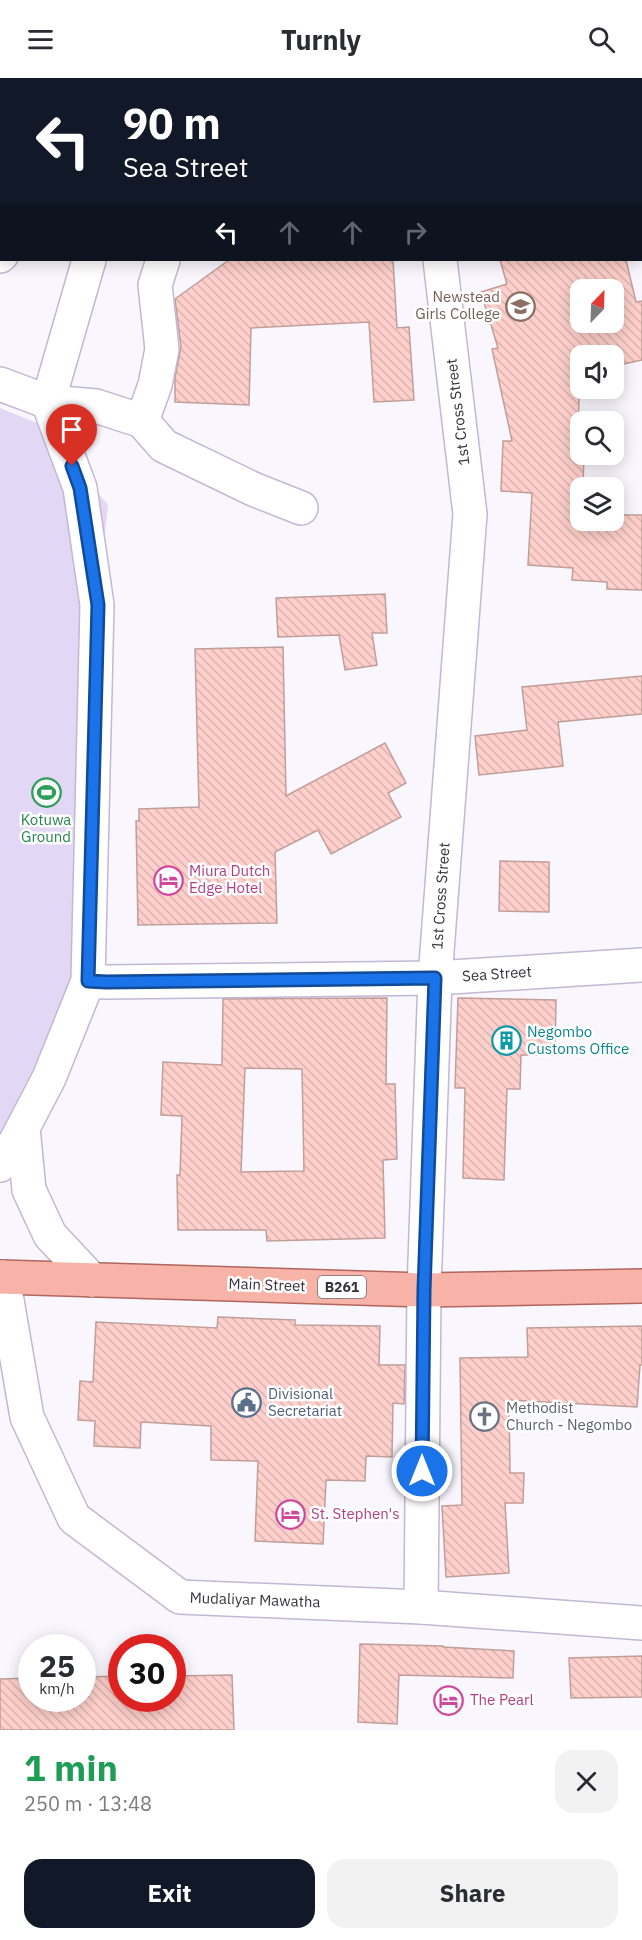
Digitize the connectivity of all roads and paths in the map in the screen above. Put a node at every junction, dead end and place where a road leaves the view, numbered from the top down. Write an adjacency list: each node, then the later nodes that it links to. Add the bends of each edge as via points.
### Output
1 (89, 261): 5 (street)
2 (163, 261): 6 (street, via 155,285 162,349 155,385)
3 (440, 261): 9 (street, 1st Cross Street, via 470,514)
4 (0, 384): 5 (street)
5 (48, 402): 6 (street, via 96,406); 10 (street, via 80,488 98,605)
6 (142, 420): 7 (street, via 164,446)
7 (301, 508)
8 (642, 965): 9 (street, Sea Street)
9 (435, 978): 10 (street, Sea Street); 16 (street, 1st Cross Street)
10 (88, 981): 11 (street, via 49,1078)
11 (23, 1128): 12 (street); 14 (street, via 29,1190 50,1235)
12 (0, 1165)
13 (1, 1277): 14 (main road, Main Street / B261); 17 (street, Mudaliyar Mawatha, via 27,1417 74,1518 180,1596)
14 (92, 1280): 16 (main road, Main Street / B261)
15 (642, 1286): 16 (main road, Main Street / B261)
16 (424, 1290): 17 (street, 1st Cross Street)
17 (421, 1607): 18 (street, Mudaliyar Mawatha)
18 (642, 1623)

